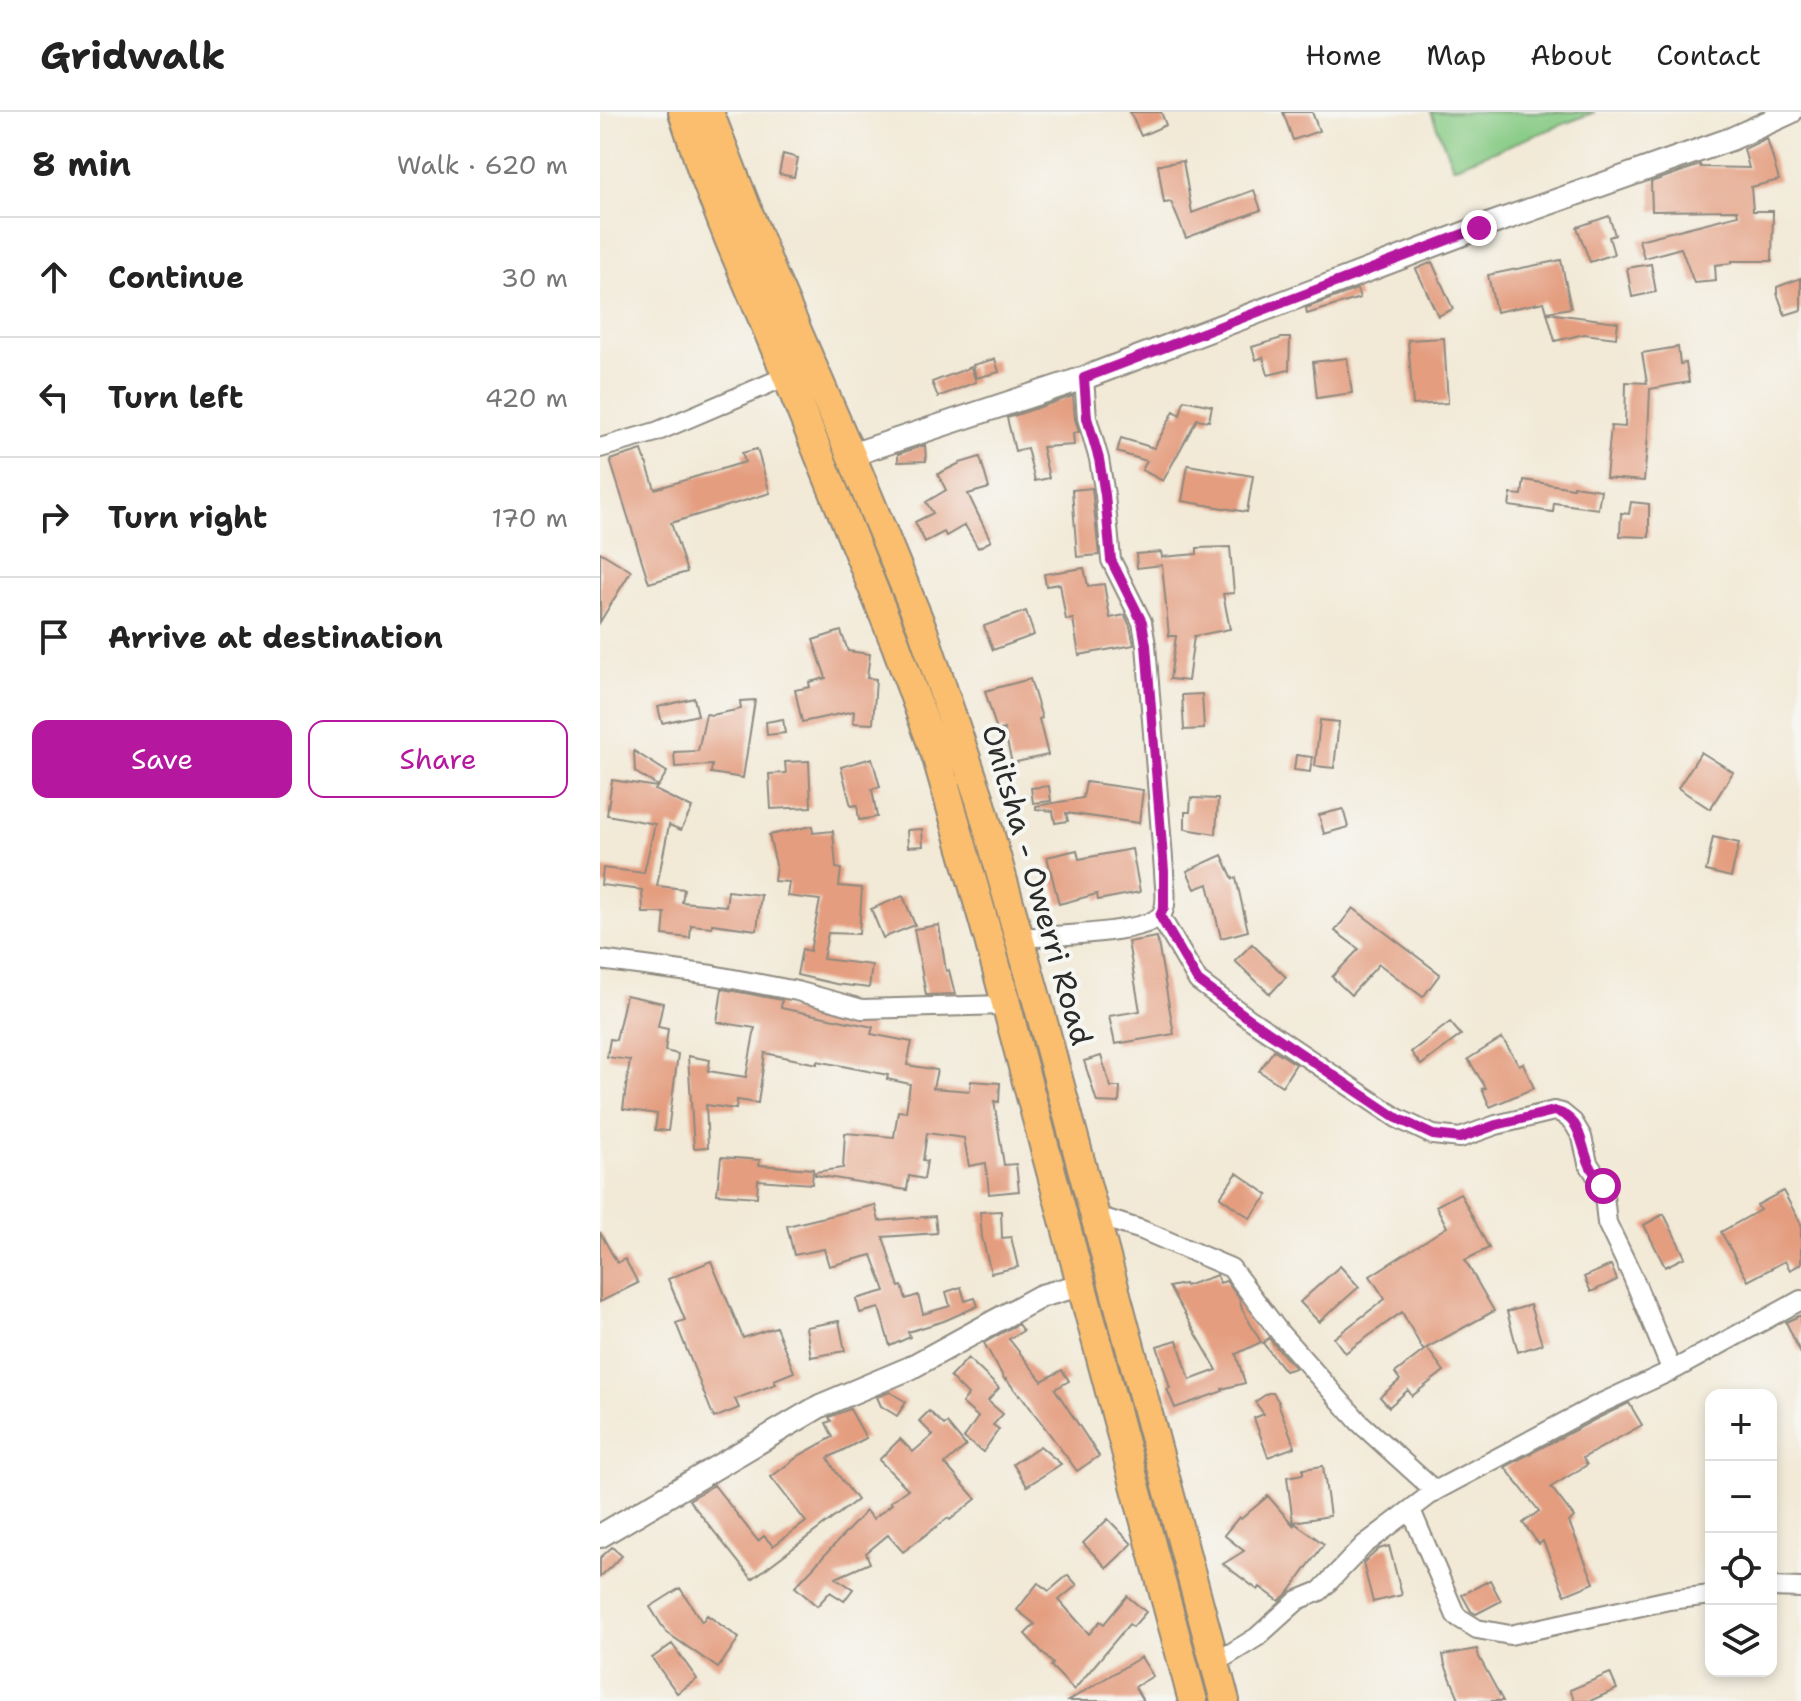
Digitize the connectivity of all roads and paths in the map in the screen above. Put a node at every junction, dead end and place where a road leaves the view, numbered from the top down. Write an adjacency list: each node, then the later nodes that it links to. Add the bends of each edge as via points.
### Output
1 (683, 112): 4 (highway, Onitsha - Owerri Road)
2 (709, 112): 7 (highway, Onitsha - Owerri Road)
3 (1791, 112): 5 (street, via 1731,139)
4 (787, 376): 6 (street, via 656,432); 11 (highway, Onitsha - Owerri Road, via 937,758)
5 (1084, 378): 7 (street); 8 (street, via 1111,560 1142,622 1146,645 1164,871)
6 (600, 448)
7 (851, 455): 9 (highway, Onitsha - Owerri Road, via 922,628)
8 (1160, 916): 9 (street, via 1125,930); 15 (street, via 1198,981 1397,1118 1433,1135 1460,1138 1554,1111 1573,1122 1603,1186 1607,1223)
9 (1019, 938): 12 (highway, Onitsha - Owerri Road)
10 (600, 960): 11 (street, via 712,975 862,1009)
11 (1005, 1005): 13 (highway, Onitsha - Owerri Road)
12 (1094, 1215): 16 (street, via 1231,1268 1359,1422); 22 (highway, Onitsha - Owerri Road)
13 (1081, 1285): 18 (street, via 1041,1296 908,1369 820,1406); 23 (highway, Onitsha - Owerri Road)
14 (1801, 1300): 15 (street)
15 (1672, 1371): 16 (street)
16 (1435, 1491): 17 (street)
17 (1411, 1510): 21 (street, via 1456,1616 1477,1629 1510,1635); 22 (street, via 1364,1545 1320,1591 1298,1600 1257,1637)
18 (600, 1536)
19 (1777, 1587): 20 (street)
20 (1801, 1588)
21 (1705, 1596)
22 (1215, 1663): 24 (highway, Onitsha - Owerri Road)
23 (1193, 1701)
24 (1225, 1701)

